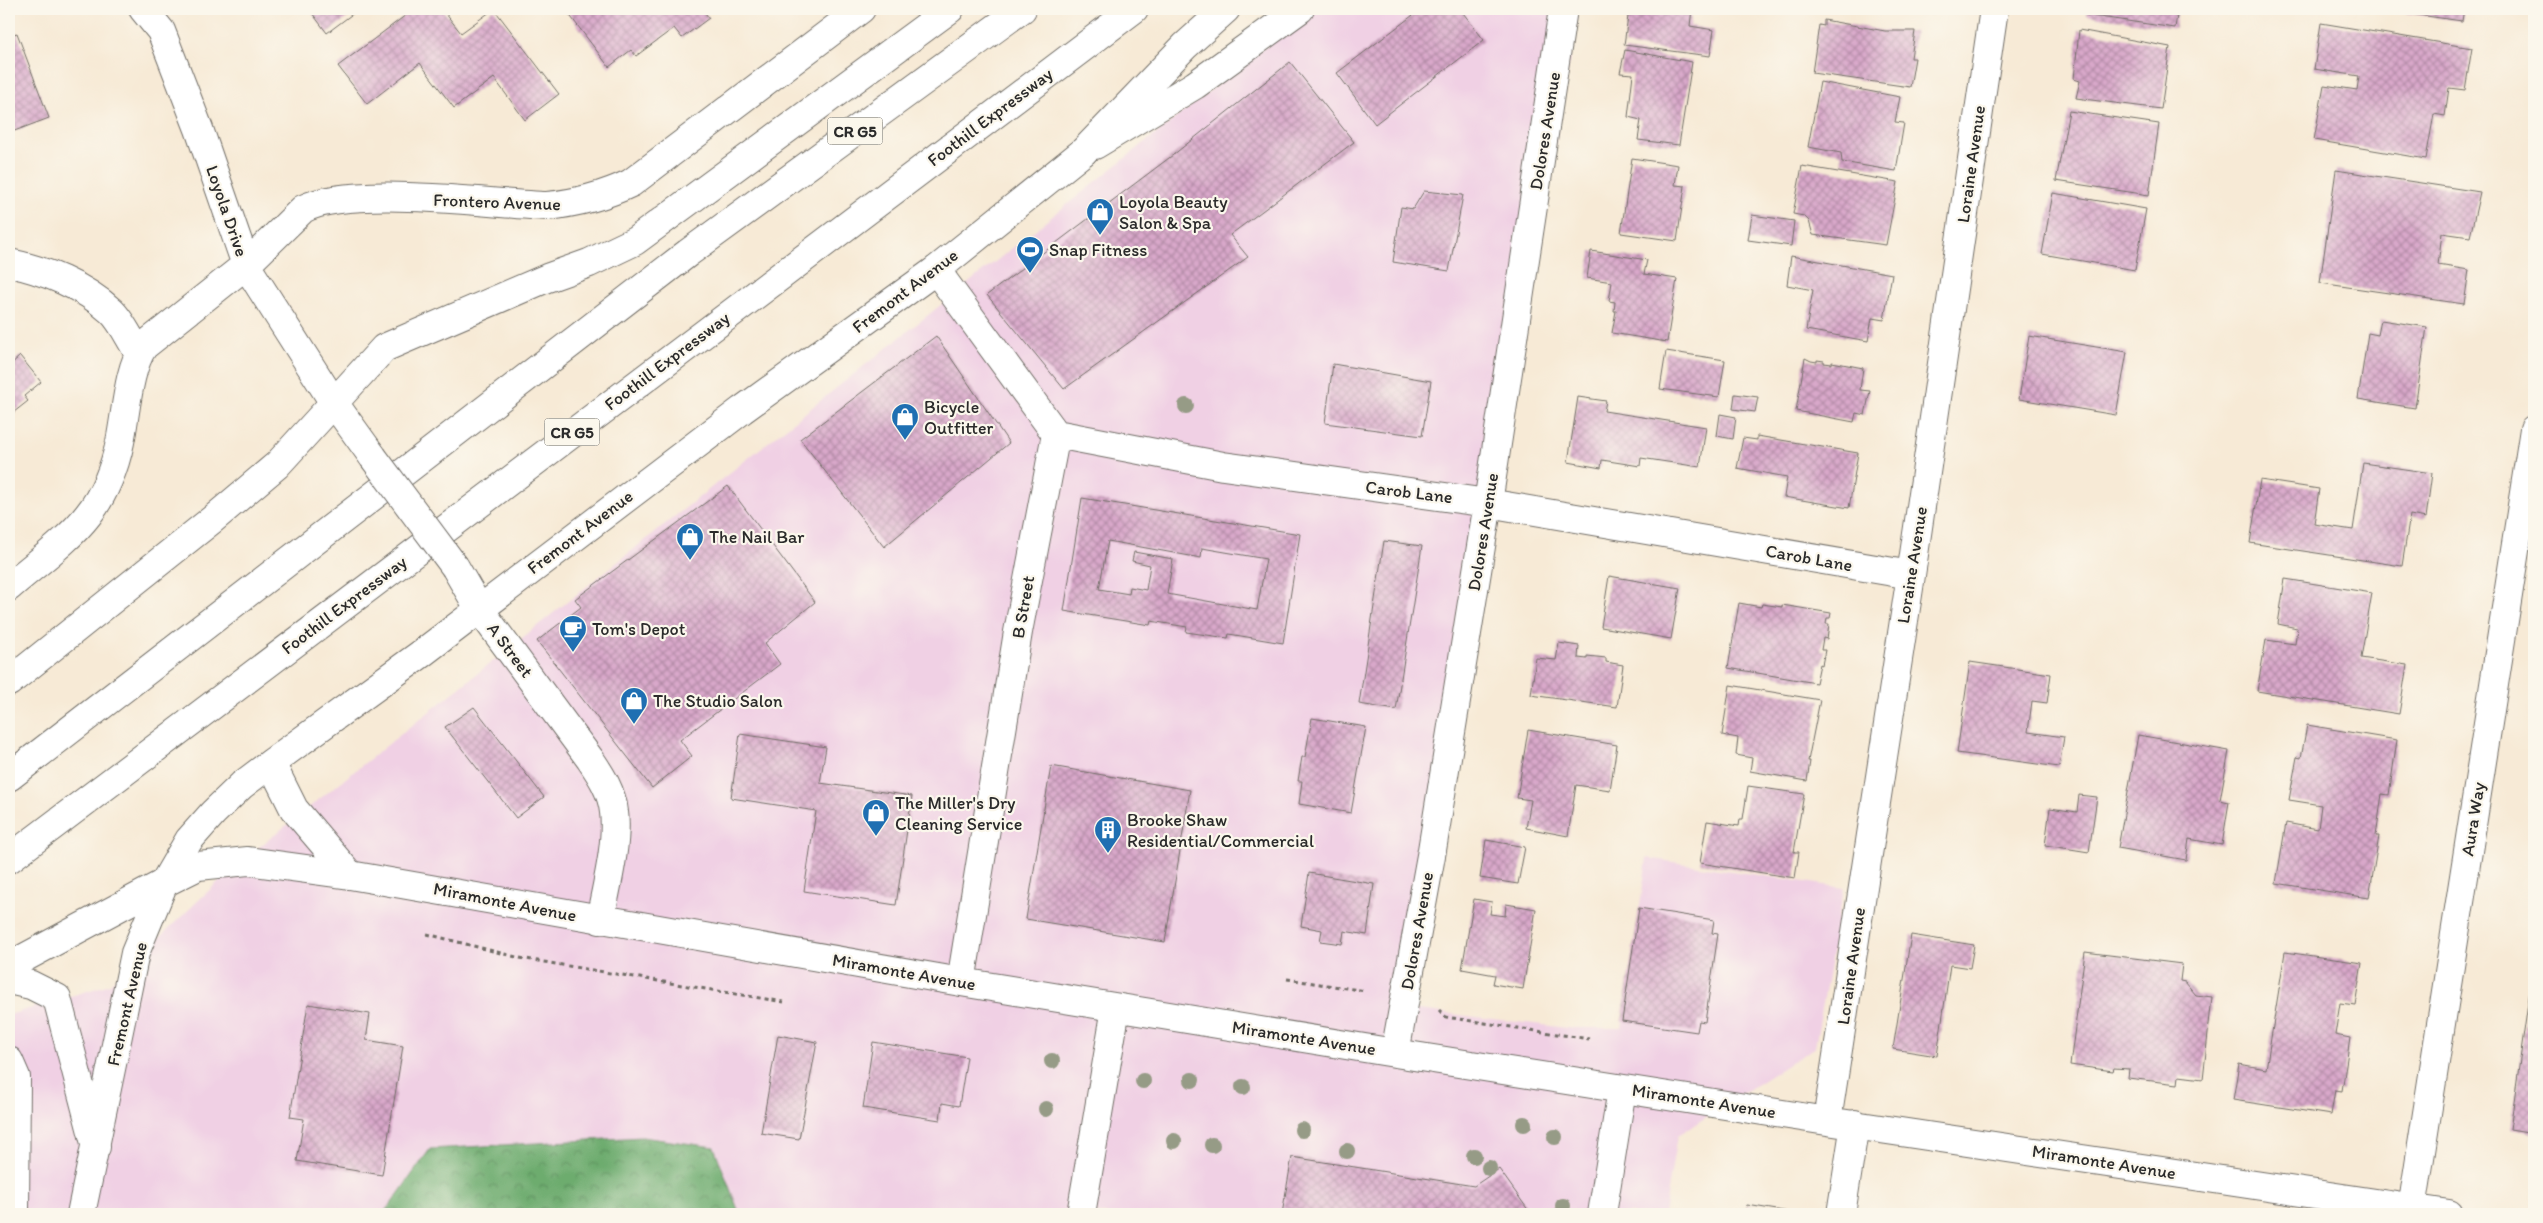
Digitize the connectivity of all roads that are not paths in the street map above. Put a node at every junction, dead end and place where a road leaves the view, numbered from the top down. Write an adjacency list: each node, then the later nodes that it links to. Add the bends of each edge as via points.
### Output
1 (143, 9): 10 (main road, Loyola Drive)
2 (862, 9): 13 (main road, Frontero Avenue, via 637,179 615,190 573,204 547,206 364,197 312,204)
3 (950, 9): 16 (main road, via 635,241 384,348)
4 (1022, 9): 25 (main road, CR G5, via 688,253)
5 (1134, 9): 26 (main road, Foothill Expressway / CR G5)
6 (1226, 9): 11 (main road)
7 (1300, 9): 11 (main road, Fremont Avenue, via 1195,86)
8 (1563, 9): 19 (main road, Dolores Avenue)
9 (1994, 9): 20 (main road, Loraine Avenue)
10 (160, 20): 13 (main road, Loyola Drive)
11 (1083, 152): 14 (main road, Fremont Avenue)
12 (9, 263): 15 (main road, via 64,280 112,311)
13 (246, 265): 15 (main road, Frontero Avenue, via 154,337); 16 (main road, Loyola Drive)
14 (936, 270): 18 (main road); 22 (main road, Fremont Avenue, via 742,410)
15 (139, 353): 21 (main road, via 116,458 105,486 88,515)
16 (334, 403): 22 (main road, A Street, bridge, via 455,567); 23 (main road, via 270,471)
17 (2534, 429): 41 (main road, Aura Way)
18 (1056, 434): 19 (main road, Carob Lane, via 1224,466); 32 (main road, B Street, via 1018,632)
19 (1488, 503): 20 (main road, Carob Lane); 34 (main road, Dolores Avenue, via 1432,850)
20 (1911, 575): 37 (main road, Loraine Avenue)
21 (9, 587)
22 (480, 610): 24 (main road, Fremont Avenue); 29 (main road, A Street, via 590,759 611,797 614,812 611,856)
23 (9, 682)
24 (271, 763): 27 (main road, via 294,809); 28 (main road, Fremont Avenue, via 213,813 190,840)
25 (9, 777)
26 (9, 859)
27 (350, 875): 28 (main road, Miramonte Avenue, via 248,861 198,866); 29 (main road, Miramonte Avenue)
28 (164, 883): 30 (main road, Miramonte Avenue); 39 (main road, Fremont Avenue, via 135,953)
29 (600, 920): 32 (main road, Miramonte Avenue)
30 (9, 966)
31 (9, 980): 39 (main road, via 31,985 57,998)
32 (962, 982): 33 (main road, Miramonte Avenue)
33 (1116, 1008): 34 (main road, Miramonte Avenue); 44 (main road)
34 (1395, 1053): 36 (main road, Miramonte Avenue)
35 (9, 1061): 42 (main road, via 16,1077)
36 (1622, 1088): 37 (main road, Miramonte Avenue); 45 (main road)
37 (1826, 1121): 38 (main road, Miramonte Avenue)
38 (1856, 1124): 40 (main road, Miramonte Avenue); 46 (main road)
39 (96, 1147): 43 (main road, Fremont Avenue)
40 (2346, 1207): 41 (main road, Miramonte Avenue)
41 (2412, 1209): 47 (main road, Miramonte Avenue)
42 (15, 1214)
43 (81, 1214)
44 (1081, 1214)
45 (1602, 1214)
46 (1840, 1214)
47 (2449, 1214)

